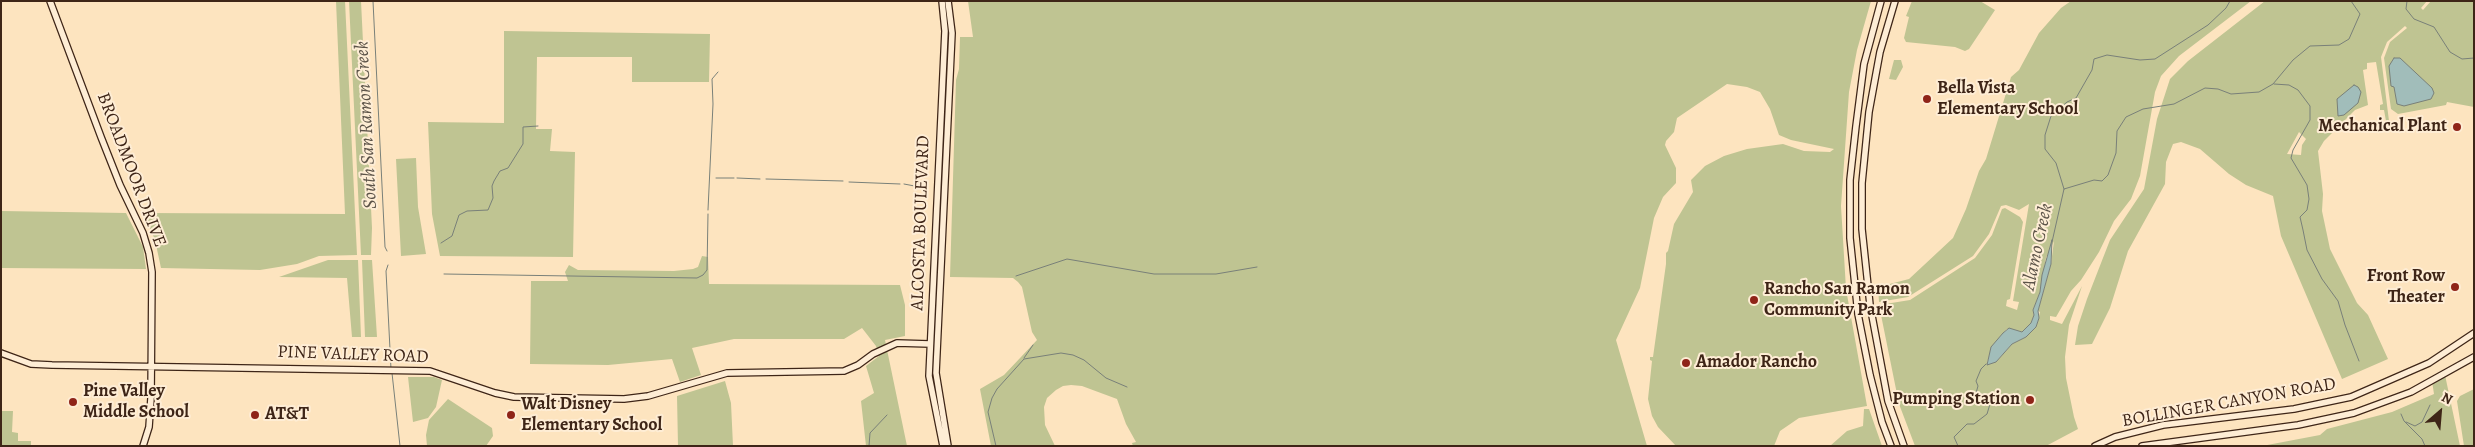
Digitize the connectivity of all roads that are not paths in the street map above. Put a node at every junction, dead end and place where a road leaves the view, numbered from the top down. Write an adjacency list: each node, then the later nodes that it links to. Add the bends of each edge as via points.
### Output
1 (50, 1): 10 (main road, BROADMOOR DRIVE, via 149,253 152,272)
2 (942, 1): 7 (main road, ALCOSTA BOULEVARD, via 944,31)
3 (948, 1): 13 (main road, ALCOSTA BOULEVARD, via 952,33 936,373)
4 (1881, 1): 14 (main road, via 1864,64 1850,180 1850,229 1858,314 1870,375)
5 (1894, 1): 15 (main road, via 1869,112 1862,182 1862,229 1870,305 1888,400)
6 (2474, 333): 16 (main road, BOLLINGER CANYON ROAD, via 2429,363 2351,397 2294,409 2163,425)
7 (930, 344): 10 (main road, PINE VALLEY ROAD, via 897,343 844,371 727,373 648,396 624,399 514,397 430,371); 12 (main road, ALCOSTA BOULEVARD, via 929,376)
8 (1, 353): 10 (main road, PINE VALLEY ROAD, via 31,364)
9 (2474, 357): 17 (main road, BOLLINGER CANYON ROAD, via 2411,392 2354,413 2298,425)
10 (150, 366): 11 (main road, BROADMOOR DRIVE, via 150,417)
11 (143, 446)
12 (943, 446)
13 (948, 446)
14 (1891, 446)
15 (1904, 446)
16 (2095, 446)
17 (2142, 446)

